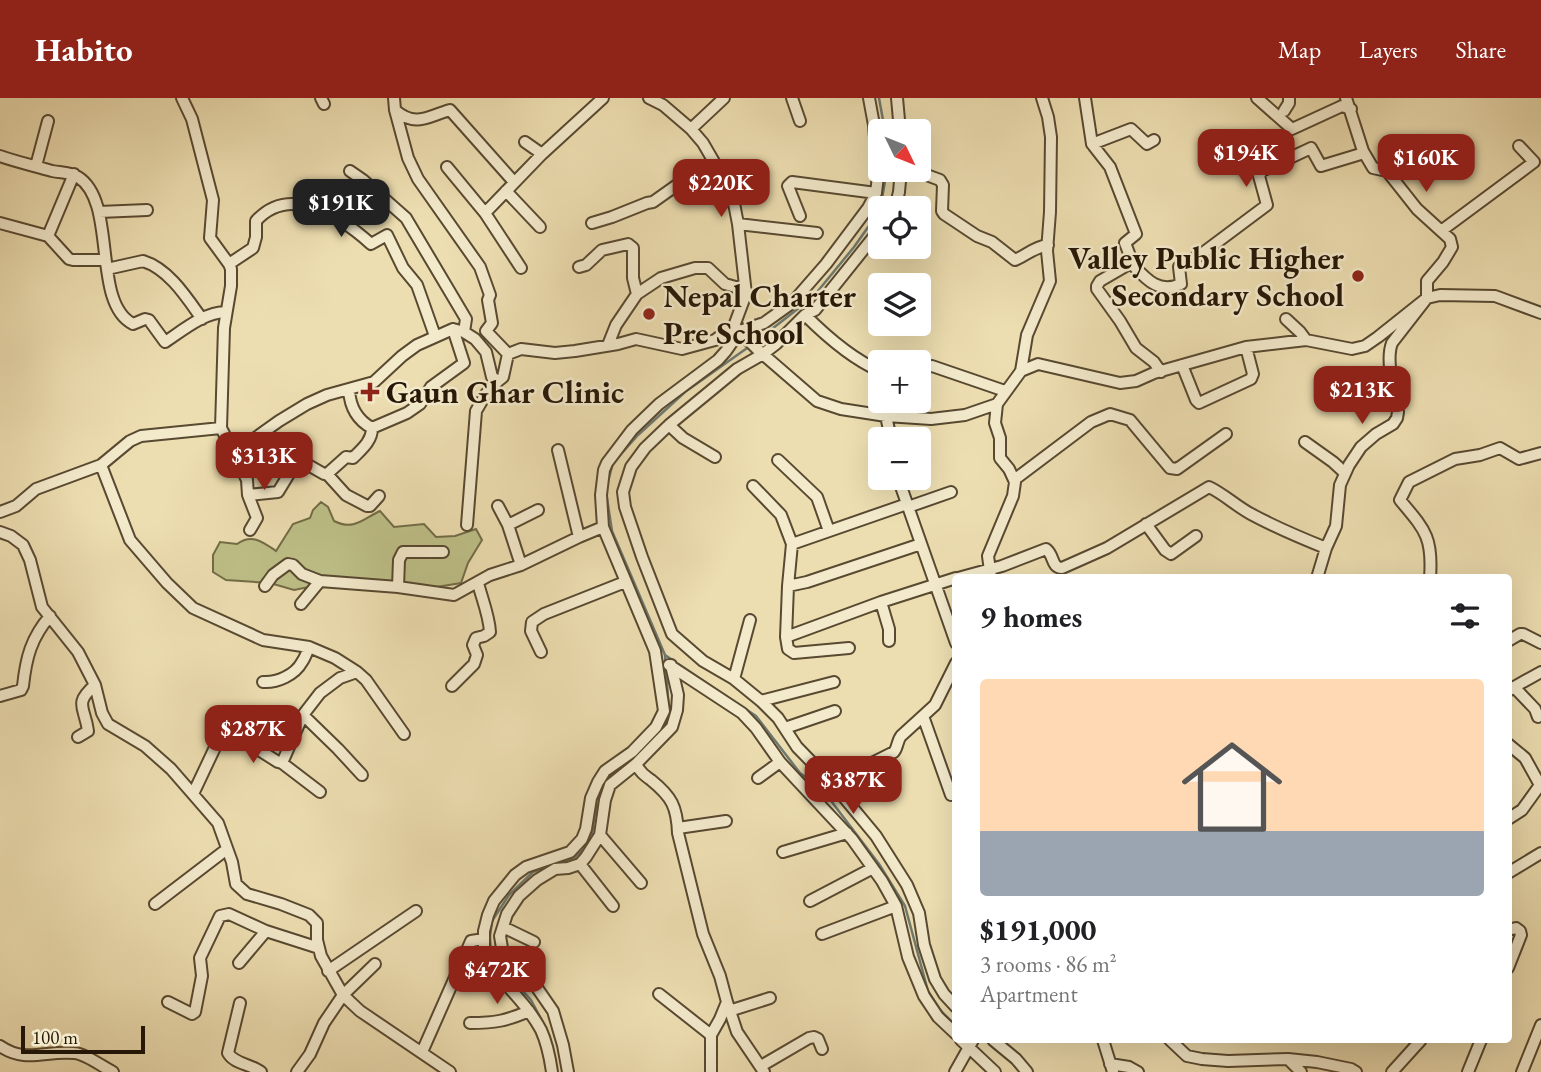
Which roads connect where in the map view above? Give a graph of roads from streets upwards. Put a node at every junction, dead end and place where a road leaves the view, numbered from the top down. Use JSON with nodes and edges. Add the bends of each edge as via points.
{"nodes":[{"id":1,"x":182,"y":98,"type":"edge"},
{"id":2,"x":603,"y":98,"type":"edge"},
{"id":3,"x":649,"y":98,"type":"edge"},
{"id":4,"x":724,"y":98,"type":"edge"},
{"id":5,"x":792,"y":98,"type":"edge"},
{"id":6,"x":869,"y":98,"type":"edge"},
{"id":7,"x":897,"y":98,"type":"edge"},
{"id":8,"x":1042,"y":98,"type":"edge"},
{"id":9,"x":1257,"y":98,"type":"edge"},
{"id":10,"x":1289,"y":98,"type":"edge"},
{"id":11,"x":1346,"y":98,"type":"edge"},
{"id":12,"x":1086,"y":99,"type":"edge"},
{"id":13,"x":394,"y":104,"type":"edge"},
{"id":14,"x":1351,"y":109,"type":"junction"},
{"id":15,"x":1284,"y":111,"type":"dead end"},
{"id":16,"x":899,"y":119,"type":"edge"},
{"id":17,"x":48,"y":121,"type":"dead end"},
{"id":18,"x":800,"y":121,"type":"dead end"},
{"id":19,"x":691,"y":128,"type":"junction"},
{"id":20,"x":1154,"y":140,"type":"dead end"},
{"id":21,"x":525,"y":142,"type":"dead end"},
{"id":22,"x":1092,"y":144,"type":"junction"},
{"id":23,"x":1519,"y":146,"type":"dead end"},
{"id":24,"x":1364,"y":153,"type":"junction"},
{"id":25,"x":542,"y":154,"type":"junction"},
{"id":26,"x":2,"y":157,"type":"edge"},
{"id":27,"x":715,"y":165,"type":"junction"},
{"id":28,"x":36,"y":166,"type":"junction"},
{"id":29,"x":447,"y":167,"type":"dead end"},
{"id":30,"x":0,"y":170,"type":"edge"},
{"id":31,"x":350,"y":171,"type":"dead end"},
{"id":32,"x":74,"y":174,"type":"junction"},
{"id":33,"x":931,"y":177,"type":"edge"},
{"id":34,"x":510,"y":186,"type":"junction"},
{"id":35,"x":876,"y":193,"type":"junction"},
{"id":36,"x":147,"y":210,"type":"dead end"},
{"id":37,"x":99,"y":212,"type":"junction"},
{"id":38,"x":485,"y":213,"type":"junction"},
{"id":39,"x":800,"y":216,"type":"dead end"},
{"id":40,"x":0,"y":223,"type":"edge"},
{"id":41,"x":592,"y":223,"type":"dead end"},
{"id":42,"x":738,"y":224,"type":"junction"},
{"id":43,"x":540,"y":227,"type":"dead end"},
{"id":44,"x":1441,"y":232,"type":"junction"},
{"id":45,"x":817,"y":233,"type":"dead end"},
{"id":46,"x":48,"y":236,"type":"junction"},
{"id":47,"x":868,"y":244,"type":"edge"},
{"id":48,"x":1048,"y":245,"type":"junction"},
{"id":49,"x":1131,"y":263,"type":"junction"},
{"id":50,"x":229,"y":264,"type":"junction"},
{"id":51,"x":106,"y":265,"type":"junction"},
{"id":52,"x":579,"y":267,"type":"dead end"},
{"id":53,"x":521,"y":268,"type":"dead end"},
{"id":54,"x":746,"y":290,"type":"junction"},
{"id":55,"x":637,"y":294,"type":"junction"},
{"id":56,"x":1427,"y":298,"type":"junction"},
{"id":57,"x":226,"y":312,"type":"junction"},
{"id":58,"x":1541,"y":313,"type":"edge"},
{"id":59,"x":805,"y":315,"type":"junction"},
{"id":60,"x":202,"y":319,"type":"junction"},
{"id":61,"x":1286,"y":319,"type":"dead end"},
{"id":62,"x":459,"y":331,"type":"junction"},
{"id":63,"x":739,"y":331,"type":"junction"},
{"id":64,"x":435,"y":336,"type":"junction"},
{"id":65,"x":1306,"y":340,"type":"junction"},
{"id":66,"x":608,"y":345,"type":"junction"},
{"id":67,"x":1246,"y":347,"type":"junction"},
{"id":68,"x":760,"y":352,"type":"junction"},
{"id":69,"x":508,"y":354,"type":"junction"},
{"id":70,"x":868,"y":365,"type":"edge"},
{"id":71,"x":1182,"y":365,"type":"junction"},
{"id":72,"x":931,"y":366,"type":"edge"},
{"id":73,"x":1021,"y":371,"type":"junction"},
{"id":74,"x":1161,"y":372,"type":"junction"},
{"id":75,"x":498,"y":382,"type":"junction"},
{"id":76,"x":349,"y":390,"type":"junction"},
{"id":77,"x":1004,"y":391,"type":"junction"},
{"id":78,"x":997,"y":404,"type":"junction"},
{"id":79,"x":886,"y":416,"type":"junction"},
{"id":80,"x":669,"y":425,"type":"junction"},
{"id":81,"x":888,"y":427,"type":"edge"},
{"id":82,"x":221,"y":428,"type":"junction"},
{"id":83,"x":372,"y":428,"type":"junction"},
{"id":84,"x":1226,"y":434,"type":"dead end"},
{"id":85,"x":1305,"y":442,"type":"dead end"},
{"id":86,"x":558,"y":450,"type":"dead end"},
{"id":87,"x":233,"y":451,"type":"junction"},
{"id":88,"x":1541,"y":453,"type":"edge"},
{"id":89,"x":715,"y":457,"type":"dead end"},
{"id":90,"x":778,"y":460,"type":"dead end"},
{"id":91,"x":101,"y":465,"type":"junction"},
{"id":92,"x":1345,"y":473,"type":"junction"},
{"id":93,"x":327,"y":474,"type":"junction"},
{"id":94,"x":1014,"y":480,"type":"junction"},
{"id":95,"x":753,"y":486,"type":"dead end"},
{"id":96,"x":902,"y":490,"type":"edge"},
{"id":97,"x":951,"y":492,"type":"dead end"},
{"id":98,"x":248,"y":495,"type":"junction"},
{"id":99,"x":379,"y":496,"type":"dead end"},
{"id":100,"x":498,"y":506,"type":"dead end"},
{"id":101,"x":907,"y":506,"type":"junction"},
{"id":102,"x":538,"y":510,"type":"dead end"},
{"id":103,"x":0,"y":512,"type":"edge"},
{"id":104,"x":1146,"y":524,"type":"junction"},
{"id":105,"x":467,"y":525,"type":"dead end"},
{"id":106,"x":508,"y":525,"type":"junction"},
{"id":107,"x":603,"y":527,"type":"junction"},
{"id":108,"x":250,"y":530,"type":"dead end"},
{"id":109,"x":829,"y":531,"type":"junction"},
{"id":110,"x":0,"y":532,"type":"edge"},
{"id":111,"x":1196,"y":536,"type":"dead end"},
{"id":112,"x":579,"y":537,"type":"junction"},
{"id":113,"x":792,"y":544,"type":"junction"},
{"id":114,"x":921,"y":544,"type":"junction"},
{"id":115,"x":1326,"y":548,"type":"junction"},
{"id":116,"x":443,"y":552,"type":"dead end"},
{"id":117,"x":521,"y":565,"type":"junction"},
{"id":118,"x":991,"y":573,"type":"edge"},
{"id":119,"x":1318,"y":574,"type":"edge"},
{"id":120,"x":1430,"y":574,"type":"edge"},
{"id":121,"x":952,"y":579,"type":"edge"},
{"id":122,"x":320,"y":581,"type":"junction"},
{"id":123,"x":625,"y":582,"type":"junction"},
{"id":124,"x":478,"y":583,"type":"junction"},
{"id":125,"x":935,"y":584,"type":"junction"},
{"id":126,"x":265,"y":586,"type":"dead end"},
{"id":127,"x":789,"y":586,"type":"junction"},
{"id":128,"x":398,"y":587,"type":"junction"},
{"id":129,"x":881,"y":601,"type":"junction"},
{"id":130,"x":301,"y":604,"type":"dead end"},
{"id":131,"x":50,"y":616,"type":"junction"},
{"id":132,"x":750,"y":620,"type":"dead end"},
{"id":133,"x":952,"y":632,"type":"edge"},
{"id":134,"x":786,"y":637,"type":"junction"},
{"id":135,"x":1512,"y":639,"type":"edge"},
{"id":136,"x":889,"y":641,"type":"dead end"},
{"id":137,"x":1541,"y":643,"type":"edge"},
{"id":138,"x":309,"y":646,"type":"junction"},
{"id":139,"x":849,"y":648,"type":"dead end"},
{"id":140,"x":541,"y":652,"type":"dead end"},
{"id":141,"x":658,"y":662,"type":"junction"},
{"id":142,"x":671,"y":665,"type":"junction"},
{"id":143,"x":952,"y":671,"type":"edge"},
{"id":144,"x":357,"y":672,"type":"junction"},
{"id":145,"x":1541,"y":672,"type":"edge"},
{"id":146,"x":734,"y":679,"type":"junction"},
{"id":147,"x":263,"y":682,"type":"dead end"},
{"id":148,"x":834,"y":682,"type":"dead end"},
{"id":149,"x":95,"y":685,"type":"junction"},
{"id":150,"x":452,"y":686,"type":"dead end"},
{"id":151,"x":1512,"y":688,"type":"edge"},
{"id":152,"x":1512,"y":690,"type":"edge"},
{"id":153,"x":0,"y":696,"type":"edge"},
{"id":154,"x":761,"y":701,"type":"junction"},
{"id":155,"x":835,"y":711,"type":"dead end"},
{"id":156,"x":303,"y":715,"type":"junction"},
{"id":157,"x":923,"y":716,"type":"junction"},
{"id":158,"x":1538,"y":717,"type":"dead end"},
{"id":159,"x":785,"y":729,"type":"junction"},
{"id":160,"x":404,"y":734,"type":"dead end"},
{"id":161,"x":78,"y":737,"type":"dead end"},
{"id":162,"x":1512,"y":747,"type":"edge"},
{"id":163,"x":282,"y":762,"type":"junction"},
{"id":164,"x":780,"y":762,"type":"junction"},
{"id":165,"x":636,"y":764,"type":"junction"},
{"id":166,"x":952,"y":770,"type":"edge"},
{"id":167,"x":944,"y":773,"type":"junction"},
{"id":168,"x":362,"y":775,"type":"dead end"},
{"id":169,"x":758,"y":778,"type":"dead end"},
{"id":170,"x":832,"y":783,"type":"junction"},
{"id":171,"x":1541,"y":785,"type":"edge"},
{"id":172,"x":320,"y":792,"type":"dead end"},
{"id":173,"x":193,"y":794,"type":"junction"},
{"id":174,"x":951,"y":795,"type":"dead end"},
{"id":175,"x":1512,"y":816,"type":"edge"},
{"id":176,"x":726,"y":821,"type":"dead end"},
{"id":177,"x":678,"y":828,"type":"junction"},
{"id":178,"x":847,"y":833,"type":"junction"},
{"id":179,"x":600,"y":835,"type":"junction"},
{"id":180,"x":227,"y":849,"type":"junction"},
{"id":181,"x":783,"y":852,"type":"dead end"},
{"id":182,"x":1541,"y":853,"type":"edge"},
{"id":183,"x":580,"y":864,"type":"junction"},
{"id":184,"x":873,"y":868,"type":"junction"},
{"id":185,"x":1512,"y":871,"type":"edge"},
{"id":186,"x":640,"y":883,"type":"dead end"},
{"id":187,"x":810,"y":901,"type":"dead end"},
{"id":188,"x":155,"y":904,"type":"dead end"},
{"id":189,"x":614,"y":906,"type":"dead end"},
{"id":190,"x":896,"y":906,"type":"junction"},
{"id":191,"x":416,"y":911,"type":"dead end"},
{"id":192,"x":503,"y":927,"type":"junction"},
{"id":193,"x":1512,"y":929,"type":"edge"},
{"id":194,"x":266,"y":931,"type":"junction"},
{"id":195,"x":822,"y":934,"type":"dead end"},
{"id":196,"x":484,"y":939,"type":"junction"},
{"id":197,"x":534,"y":942,"type":"dead end"},
{"id":198,"x":319,"y":948,"type":"junction"},
{"id":199,"x":1512,"y":958,"type":"edge"},
{"id":200,"x":239,"y":962,"type":"dead end"},
{"id":201,"x":375,"y":964,"type":"dead end"},
{"id":202,"x":328,"y":971,"type":"junction"},
{"id":203,"x":952,"y":993,"type":"edge"},
{"id":204,"x":659,"y":994,"type":"dead end"},
{"id":205,"x":944,"y":994,"type":"junction"},
{"id":206,"x":343,"y":995,"type":"junction"},
{"id":207,"x":770,"y":998,"type":"dead end"},
{"id":208,"x":168,"y":1002,"type":"dead end"},
{"id":209,"x":240,"y":1003,"type":"dead end"},
{"id":210,"x":952,"y":1003,"type":"edge"},
{"id":211,"x":728,"y":1006,"type":"junction"},
{"id":212,"x":529,"y":1011,"type":"junction"},
{"id":213,"x":470,"y":1023,"type":"dead end"},
{"id":214,"x":1541,"y":1025,"type":"edge"},
{"id":215,"x":952,"y":1030,"type":"edge"},
{"id":216,"x":710,"y":1035,"type":"junction"},
{"id":217,"x":968,"y":1043,"type":"edge"},
{"id":218,"x":997,"y":1043,"type":"edge"},
{"id":219,"x":1103,"y":1043,"type":"edge"},
{"id":220,"x":1173,"y":1043,"type":"edge"},
{"id":221,"x":1418,"y":1043,"type":"edge"},
{"id":222,"x":1481,"y":1043,"type":"edge"},
{"id":223,"x":0,"y":1046,"type":"edge"},
{"id":224,"x":822,"y":1049,"type":"dead end"},
{"id":225,"x":422,"y":1052,"type":"junction"},
{"id":226,"x":1288,"y":1059,"type":"junction"},
{"id":227,"x":1111,"y":1068,"type":"edge"},
{"id":228,"x":762,"y":1069,"type":"edge"},
{"id":229,"x":113,"y":1072,"type":"edge"},
{"id":230,"x":261,"y":1072,"type":"edge"},
{"id":231,"x":297,"y":1072,"type":"edge"},
{"id":232,"x":450,"y":1072,"type":"edge"},
{"id":233,"x":552,"y":1072,"type":"edge"},
{"id":234,"x":568,"y":1072,"type":"edge"},
{"id":235,"x":711,"y":1072,"type":"edge"},
{"id":236,"x":954,"y":1072,"type":"edge"},
{"id":237,"x":995,"y":1072,"type":"edge"},
{"id":238,"x":1027,"y":1072,"type":"edge"},
{"id":239,"x":1138,"y":1072,"type":"edge"},
{"id":240,"x":1301,"y":1072,"type":"edge"},
{"id":241,"x":1356,"y":1072,"type":"edge"},
{"id":242,"x":1392,"y":1072,"type":"edge"},
{"id":243,"x":1468,"y":1072,"type":"edge"},
{"id":244,"x":1522,"y":1072,"type":"edge"}],
"edges":[{"from":1,"to":50,"type":"street","via":[[213,200],[210,238]]},
{"from":2,"to":25,"type":"street"},
{"from":3,"to":19,"type":"street"},
{"from":4,"to":19,"type":"street"},
{"from":5,"to":18,"type":"street"},
{"from":6,"to":35,"type":"street"},
{"from":7,"to":16,"type":"street"},
{"from":8,"to":48,"type":"street","via":[[1051,137]]},
{"from":9,"to":14,"type":"street","via":[[1292,129],[1342,106]]},
{"from":10,"to":15,"type":"street"},
{"from":11,"to":14,"type":"street"},
{"from":12,"to":22,"type":"street"},
{"from":13,"to":34,"type":"street","via":[[403,117],[418,120],[450,110]]},
{"from":13,"to":69,"type":"street","via":[[418,179],[480,268],[490,295],[492,323],[486,331]]},
{"from":14,"to":24,"type":"street"},
{"from":17,"to":28,"type":"street"},
{"from":19,"to":27,"type":"street"},
{"from":20,"to":22,"type":"street","via":[[1147,144],[1128,124]]},
{"from":21,"to":25,"type":"street"},
{"from":22,"to":49,"type":"street","via":[[1110,167],[1136,234],[1125,243]]},
{"from":23,"to":44,"type":"street","via":[[1534,162]]},
{"from":24,"to":44,"type":"street","via":[[1373,168],[1387,171]]},
{"from":24,"to":49,"type":"street","via":[[1321,166],[1311,148],[1262,171],[1259,176],[1267,205],[1179,267],[1181,284],[1161,286],[1147,280]]},
{"from":25,"to":34,"type":"street"},
{"from":26,"to":28,"type":"street"},
{"from":26,"to":30,"type":"street"},
{"from":27,"to":41,"type":"street","via":[[653,202]]},
{"from":27,"to":42,"type":"street","via":[[732,193]]},
{"from":28,"to":32,"type":"street"},
{"from":29,"to":38,"type":"street"},
{"from":31,"to":62,"type":"street","via":[[406,218],[466,319]]},
{"from":32,"to":37,"type":"street","via":[[89,188]]},
{"from":32,"to":46,"type":"street"},
{"from":33,"to":48,"type":"street","via":[[943,185],[944,215],[1015,260],[1035,247]]},
{"from":34,"to":38,"type":"street"},
{"from":34,"to":43,"type":"street"},
{"from":35,"to":39,"type":"street","via":[[792,182],[788,186]]},
{"from":35,"to":63,"type":"street","via":[[869,208],[792,303],[764,323]]},
{"from":36,"to":37,"type":"street"},
{"from":37,"to":51,"type":"street"},
{"from":38,"to":53,"type":"street"},
{"from":40,"to":46,"type":"street"},
{"from":42,"to":45,"type":"street"},
{"from":42,"to":54,"type":"street"},
{"from":44,"to":56,"type":"street","via":[[1452,247],[1427,281]]},
{"from":46,"to":51,"type":"street","via":[[69,259]]},
{"from":47,"to":59,"type":"street","via":[[815,310]]},
{"from":48,"to":73,"type":"street","via":[[1050,281],[1027,335]]},
{"from":49,"to":74,"type":"street","via":[[1100,281],[1097,289],[1136,348]]},
{"from":50,"to":57,"type":"street"},
{"from":50,"to":64,"type":"street","via":[[253,248],[256,221],[263,214],[289,204],[325,212],[370,244],[387,235],[417,285]]},
{"from":51,"to":60,"type":"street","via":[[148,262],[167,276]]},
{"from":51,"to":60,"type":"street","via":[[122,315],[133,324],[149,320],[165,342]]},
{"from":52,"to":55,"type":"street","via":[[602,250],[628,244],[633,248]]},
{"from":54,"to":55,"type":"street","via":[[725,284],[708,268],[695,268],[661,278]]},
{"from":54,"to":63,"type":"street"},
{"from":55,"to":66,"type":"street"},
{"from":56,"to":58,"type":"street","via":[[1495,296]]},
{"from":56,"to":65,"type":"street","via":[[1365,346],[1352,349]]},
{"from":56,"to":92,"type":"street","via":[[1390,348],[1397,418],[1361,447]]},
{"from":57,"to":60,"type":"street"},
{"from":57,"to":82,"type":"street"},
{"from":59,"to":68,"type":"street","via":[[776,344]]},
{"from":59,"to":70,"type":"street"},
{"from":61,"to":65,"type":"street"},
{"from":62,"to":64,"type":"street"},
{"from":62,"to":75,"type":"street","via":[[475,339],[486,352],[492,377]]},
{"from":62,"to":83,"type":"street","via":[[464,363],[431,387],[420,404]]},
{"from":63,"to":66,"type":"street","via":[[682,349],[636,339]]},
{"from":63,"to":68,"type":"street"},
{"from":63,"to":107,"type":"street","via":[[718,360],[659,404],[607,463],[601,487]]},
{"from":64,"to":76,"type":"street","via":[[402,356],[374,382]]},
{"from":65,"to":67,"type":"street"},
{"from":66,"to":69,"type":"street","via":[[555,353],[521,349]]},
{"from":67,"to":71,"type":"street"},
{"from":67,"to":71,"type":"street","via":[[1251,379],[1199,403]]},
{"from":68,"to":79,"type":"street","via":[[817,401],[841,410]]},
{"from":68,"to":80,"type":"street"},
{"from":69,"to":75,"type":"street"},
{"from":71,"to":74,"type":"street"},
{"from":72,"to":77,"type":"street"},
{"from":73,"to":74,"type":"street","via":[[1038,364],[1120,383]]},
{"from":73,"to":77,"type":"street"},
{"from":75,"to":105,"type":"street","via":[[476,411]]},
{"from":76,"to":83,"type":"street","via":[[356,415]]},
{"from":76,"to":87,"type":"street","via":[[307,404]]},
{"from":77,"to":78,"type":"street"},
{"from":78,"to":79,"type":"street","via":[[965,415],[931,419]]},
{"from":78,"to":94,"type":"street","via":[[1000,458]]},
{"from":79,"to":81,"type":"street"},
{"from":80,"to":89,"type":"street"},
{"from":80,"to":146,"type":"street","via":[[631,467],[623,492],[625,507],[672,634],[702,661]]},
{"from":82,"to":87,"type":"street"},
{"from":82,"to":91,"type":"street","via":[[141,436]]},
{"from":83,"to":93,"type":"street","via":[[363,449]]},
{"from":84,"to":94,"type":"street","via":[[1177,469],[1170,468],[1130,420],[1110,414],[1091,422]]},
{"from":85,"to":92,"type":"street"},
{"from":86,"to":112,"type":"street"},
{"from":87,"to":98,"type":"street","via":[[247,481]]},
{"from":88,"to":120,"type":"street","via":[[1518,459],[1500,448],[1455,459],[1409,482],[1400,500],[1424,529],[1430,546]]},
{"from":90,"to":109,"type":"street","via":[[817,497]]},
{"from":91,"to":103,"type":"street","via":[[36,489],[16,506]]},
{"from":91,"to":138,"type":"street","via":[[130,540],[193,608],[263,640]]},
{"from":92,"to":115,"type":"street","via":[[1336,526]]},
{"from":93,"to":98,"type":"street","via":[[303,462],[292,469],[278,492]]},
{"from":93,"to":99,"type":"street","via":[[346,495],[367,506]]},
{"from":94,"to":118,"type":"street","via":[[1013,496],[988,556]]},
{"from":95,"to":113,"type":"street","via":[[781,515]]},
{"from":96,"to":101,"type":"street"},
{"from":97,"to":101,"type":"street"},
{"from":98,"to":108,"type":"street","via":[[257,519]]},
{"from":100,"to":106,"type":"street"},
{"from":101,"to":109,"type":"street"},
{"from":101,"to":114,"type":"street"},
{"from":102,"to":106,"type":"street"},
{"from":104,"to":111,"type":"street","via":[[1171,554]]},
{"from":104,"to":115,"type":"street","via":[[1209,488],[1249,513]]},
{"from":104,"to":118,"type":"street","via":[[1062,568],[1046,549]]},
{"from":106,"to":117,"type":"street"},
{"from":107,"to":112,"type":"street"},
{"from":107,"to":123,"type":"street"},
{"from":109,"to":113,"type":"street"},
{"from":110,"to":131,"type":"street","via":[[23,545],[42,607]]},
{"from":112,"to":117,"type":"street"},
{"from":113,"to":127,"type":"street"},
{"from":114,"to":125,"type":"street"},
{"from":114,"to":127,"type":"street"},
{"from":115,"to":119,"type":"street"},
{"from":116,"to":128,"type":"street","via":[[403,552]]},
{"from":117,"to":124,"type":"street"},
{"from":121,"to":125,"type":"street"},
{"from":122,"to":126,"type":"street","via":[[288,564]]},
{"from":122,"to":128,"type":"street"},
{"from":122,"to":130,"type":"street"},
{"from":123,"to":140,"type":"street","via":[[532,622],[531,631]]},
{"from":123,"to":141,"type":"street"},
{"from":124,"to":128,"type":"street","via":[[454,596]]},
{"from":124,"to":150,"type":"street","via":[[490,632],[476,638],[474,664]]},
{"from":125,"to":129,"type":"street"},
{"from":125,"to":133,"type":"street"},
{"from":127,"to":134,"type":"street"},
{"from":129,"to":134,"type":"street"},
{"from":129,"to":136,"type":"street"},
{"from":131,"to":149,"type":"street","via":[[78,652]]},
{"from":131,"to":153,"type":"street","via":[[38,629],[26,659],[21,690]]},
{"from":132,"to":146,"type":"street"},
{"from":134,"to":139,"type":"street","via":[[788,649],[794,653]]},
{"from":135,"to":137,"type":"street","via":[[1523,634]]},
{"from":138,"to":144,"type":"street"},
{"from":138,"to":147,"type":"street","via":[[301,665],[289,675]]},
{"from":141,"to":142,"type":"street"},
{"from":141,"to":196,"type":"street","via":[[661,720],[598,782],[586,829],[570,852],[526,867],[504,887],[488,915]]},
{"from":142,"to":164,"type":"street","via":[[741,713]]},
{"from":142,"to":165,"type":"street","via":[[678,695],[672,727]]},
{"from":143,"to":157,"type":"street","via":[[935,705]]},
{"from":144,"to":156,"type":"street","via":[[320,693]]},
{"from":144,"to":160,"type":"street"},
{"from":145,"to":151,"type":"street"},
{"from":146,"to":154,"type":"street"},
{"from":148,"to":154,"type":"street"},
{"from":149,"to":161,"type":"street","via":[[84,695],[82,705],[88,731]]},
{"from":149,"to":173,"type":"street","via":[[108,724],[145,746]]},
{"from":152,"to":158,"type":"street"},
{"from":154,"to":159,"type":"street"},
{"from":155,"to":159,"type":"street"},
{"from":156,"to":163,"type":"street"},
{"from":156,"to":168,"type":"street"},
{"from":157,"to":167,"type":"street"},
{"from":157,"to":170,"type":"street","via":[[901,736],[894,752]]},
{"from":159,"to":170,"type":"street"},
{"from":162,"to":171,"type":"street","via":[[1525,758]]},
{"from":163,"to":172,"type":"street"},
{"from":163,"to":173,"type":"street","via":[[226,733]]},
{"from":164,"to":169,"type":"street"},
{"from":164,"to":178,"type":"street"},
{"from":165,"to":177,"type":"street","via":[[639,772],[671,799]]},
{"from":165,"to":179,"type":"street","via":[[610,786]]},
{"from":166,"to":167,"type":"street"},
{"from":167,"to":174,"type":"street"},
{"from":170,"to":205,"type":"street","via":[[876,836],[907,885],[919,913],[935,979]]},
{"from":171,"to":175,"type":"street"},
{"from":173,"to":180,"type":"street","via":[[218,823]]},
{"from":176,"to":177,"type":"street"},
{"from":177,"to":211,"type":"street","via":[[704,934]]},
{"from":178,"to":181,"type":"street"},
{"from":178,"to":184,"type":"street"},
{"from":179,"to":183,"type":"street"},
{"from":179,"to":186,"type":"street"},
{"from":180,"to":188,"type":"street"},
{"from":180,"to":198,"type":"street","via":[[236,884],[247,894],[309,915],[317,923]]},
{"from":182,"to":185,"type":"street"},
{"from":183,"to":189,"type":"street"},
{"from":183,"to":192,"type":"street","via":[[555,869],[537,880],[519,896]]},
{"from":184,"to":187,"type":"street"},
{"from":184,"to":190,"type":"street"},
{"from":190,"to":195,"type":"street"},
{"from":190,"to":215,"type":"street","via":[[908,957],[924,996]]},
{"from":191,"to":202,"type":"street"},
{"from":192,"to":197,"type":"street"},
{"from":192,"to":234,"type":"street","via":[[502,948],[553,1011]]},
{"from":193,"to":199,"type":"street","via":[[1521,934]]},
{"from":194,"to":198,"type":"street"},
{"from":194,"to":200,"type":"street"},
{"from":194,"to":208,"type":"street","via":[[229,914],[220,916],[200,958],[202,976],[195,1012]]},
{"from":196,"to":212,"type":"street","via":[[486,961]]},
{"from":196,"to":225,"type":"street","via":[[471,941]]},
{"from":198,"to":202,"type":"street"},
{"from":201,"to":206,"type":"street"},
{"from":202,"to":206,"type":"street"},
{"from":203,"to":205,"type":"street"},
{"from":204,"to":216,"type":"street"},
{"from":205,"to":210,"type":"street"},
{"from":206,"to":225,"type":"street"},
{"from":206,"to":231,"type":"street"},
{"from":207,"to":211,"type":"street"},
{"from":209,"to":230,"type":"street","via":[[228,1053]]},
{"from":211,"to":216,"type":"street"},
{"from":211,"to":228,"type":"street","via":[[737,1032]]},
{"from":212,"to":213,"type":"street","via":[[495,1023]]},
{"from":212,"to":233,"type":"street","via":[[549,1052]]},
{"from":214,"to":244,"type":"street"},
{"from":216,"to":235,"type":"street"},
{"from":217,"to":236,"type":"street"},
{"from":217,"to":237,"type":"street"},
{"from":218,"to":238,"type":"street"},
{"from":219,"to":227,"type":"street"},
{"from":220,"to":226,"type":"street","via":[[1187,1056],[1202,1059]]},
{"from":221,"to":242,"type":"street"},
{"from":222,"to":243,"type":"street"},
{"from":223,"to":229,"type":"street","via":[[23,1057],[78,1052]]},
{"from":224,"to":228,"type":"street","via":[[818,1039],[809,1038]]},
{"from":225,"to":232,"type":"street"},
{"from":226,"to":240,"type":"street"},
{"from":226,"to":241,"type":"street"},
{"from":227,"to":239,"type":"street","via":[[1129,1067]]}]}
